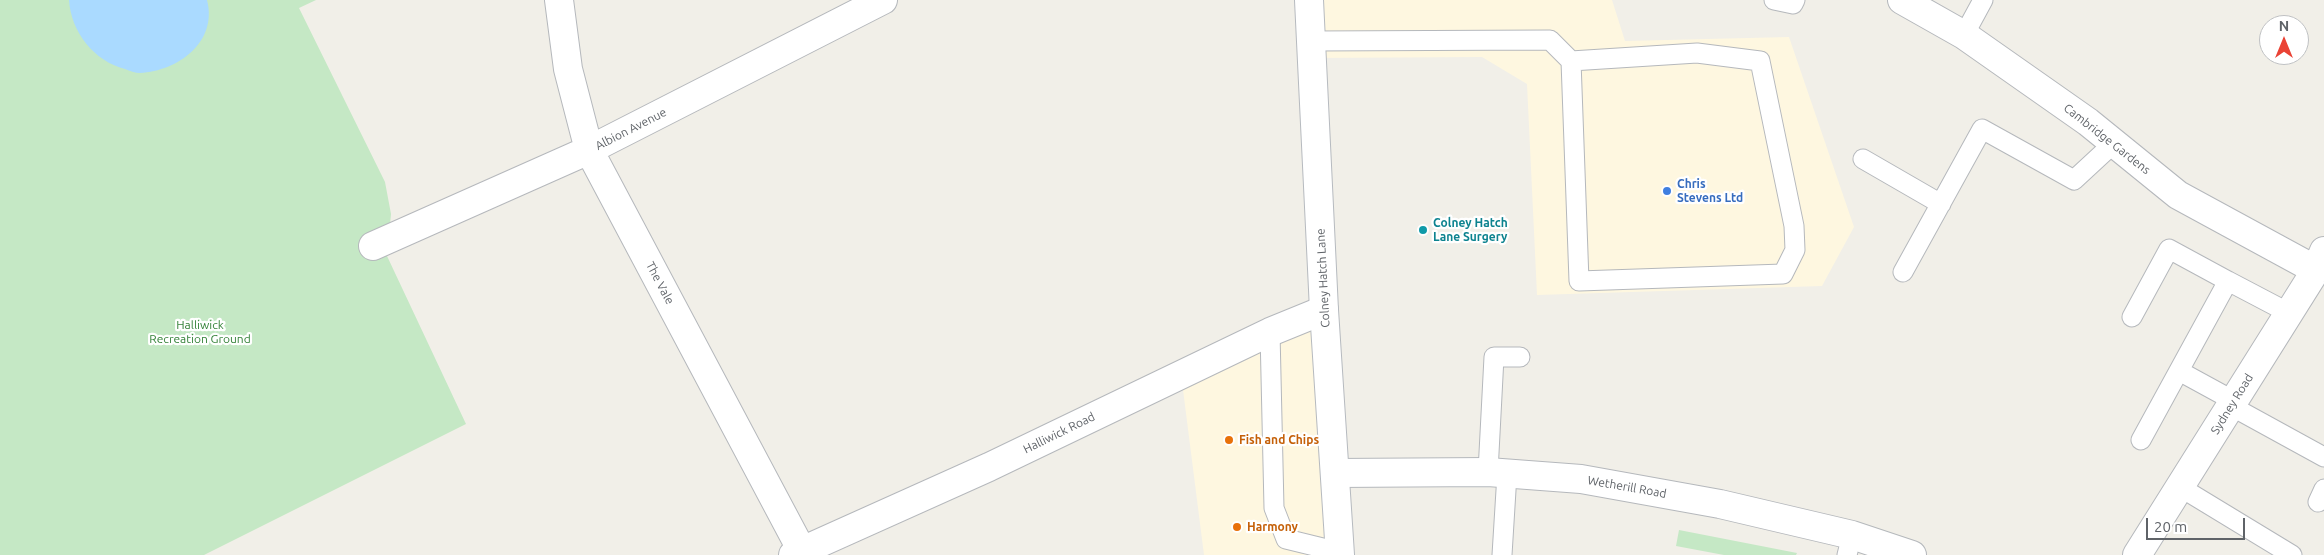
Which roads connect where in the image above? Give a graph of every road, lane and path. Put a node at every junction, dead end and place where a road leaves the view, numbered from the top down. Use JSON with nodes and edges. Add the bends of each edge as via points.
{"nodes":[{"id":1,"x":558,"y":0,"type":"edge"},
{"id":2,"x":883,"y":0,"type":"edge"},
{"id":3,"x":1309,"y":0,"type":"edge"},
{"id":4,"x":1774,"y":0,"type":"edge"},
{"id":5,"x":1795,"y":0,"type":"edge"},
{"id":6,"x":1902,"y":0,"type":"edge"},
{"id":7,"x":1984,"y":0,"type":"edge"},
{"id":8,"x":1964,"y":36,"type":"junction"},
{"id":9,"x":1311,"y":41,"type":"junction"},
{"id":10,"x":1571,"y":61,"type":"junction"},
{"id":11,"x":2114,"y":143,"type":"junction"},
{"id":12,"x":589,"y":150,"type":"junction"},
{"id":13,"x":1863,"y":160,"type":"dead end"},
{"id":14,"x":1941,"y":204,"type":"junction"},
{"id":15,"x":374,"y":246,"type":"dead end"},
{"id":16,"x":2320,"y":260,"type":"edge"},
{"id":17,"x":1903,"y":272,"type":"dead end"},
{"id":18,"x":2228,"y":281,"type":"junction"},
{"id":19,"x":1324,"y":310,"type":"junction"},
{"id":20,"x":2289,"y":314,"type":"junction"},
{"id":21,"x":2132,"y":317,"type":"dead end"},
{"id":22,"x":1270,"y":332,"type":"junction"},
{"id":23,"x":1520,"y":357,"type":"dead end"},
{"id":24,"x":2179,"y":371,"type":"junction"},
{"id":25,"x":2233,"y":403,"type":"junction"},
{"id":26,"x":2141,"y":440,"type":"dead end"},
{"id":27,"x":2324,"y":457,"type":"edge"},
{"id":28,"x":1335,"y":473,"type":"junction"},
{"id":29,"x":1498,"y":473,"type":"junction"},
{"id":30,"x":2180,"y":487,"type":"junction"},
{"id":31,"x":1850,"y":545,"type":"edge"},
{"id":32,"x":798,"y":553,"type":"edge"},
{"id":33,"x":1340,"y":553,"type":"edge"},
{"id":34,"x":1502,"y":555,"type":"edge"},
{"id":35,"x":1912,"y":555,"type":"edge"},
{"id":36,"x":2137,"y":555,"type":"edge"},
{"id":37,"x":2292,"y":555,"type":"edge"}],
"edges":[{"from":1,"to":12,"type":"street","name":"The Vale","via":[[568,69]]},
{"from":2,"to":12,"type":"street","name":"Albion Avenue"},
{"from":3,"to":9,"type":"street","name":"Colney Hatch Lane"},
{"from":4,"to":5,"type":"lane","via":[[1793,4]]},
{"from":6,"to":8,"type":"street","name":"Cambridge Gardens"},
{"from":7,"to":8,"type":"lane"},
{"from":8,"to":11,"type":"street","name":"Cambridge Gardens"},
{"from":9,"to":10,"type":"lane","via":[[1550,40]]},
{"from":9,"to":19,"type":"street","name":"Colney Hatch Lane"},
{"from":10,"to":10,"type":"lane","via":[[1697,54],[1760,61],[1794,226],[1795,250],[1783,274],[1579,281]]},
{"from":11,"to":14,"type":"lane","via":[[2074,180],[1982,129]]},
{"from":11,"to":16,"type":"street","name":"Cambridge Gardens","via":[[2178,196]]},
{"from":12,"to":15,"type":"street","name":"Albion Avenue"},
{"from":12,"to":32,"type":"street","name":"The Vale"},
{"from":13,"to":14,"type":"lane"},
{"from":14,"to":17,"type":"lane"},
{"from":16,"to":20,"type":"street","name":"Sydney Road"},
{"from":18,"to":20,"type":"lane"},
{"from":18,"to":21,"type":"lane","via":[[2169,249]]},
{"from":18,"to":24,"type":"lane"},
{"from":19,"to":22,"type":"street","name":"Halliwick Road"},
{"from":19,"to":28,"type":"street","name":"Colney Hatch Lane"},
{"from":20,"to":25,"type":"street","name":"Sydney Road"},
{"from":22,"to":32,"type":"street","name":"Halliwick Road","via":[[990,467]]},
{"from":22,"to":33,"type":"lane","via":[[1274,508],[1286,538]]},
{"from":23,"to":29,"type":"lane","via":[[1494,357]]},
{"from":24,"to":25,"type":"lane"},
{"from":24,"to":26,"type":"lane"},
{"from":25,"to":27,"type":"lane"},
{"from":25,"to":30,"type":"street","name":"Sydney Road"},
{"from":28,"to":29,"type":"street","name":"Wetherill Road"},
{"from":28,"to":33,"type":"street","name":"Colney Hatch Lane"},
{"from":29,"to":31,"type":"street","name":"Wetherill Road","via":[[1581,479],[1720,504]]},
{"from":29,"to":34,"type":"lane"},
{"from":30,"to":36,"type":"street","name":"Sydney Road"},
{"from":30,"to":37,"type":"lane"},
{"from":31,"to":35,"type":"street","name":"Wetherill Road"}]}
